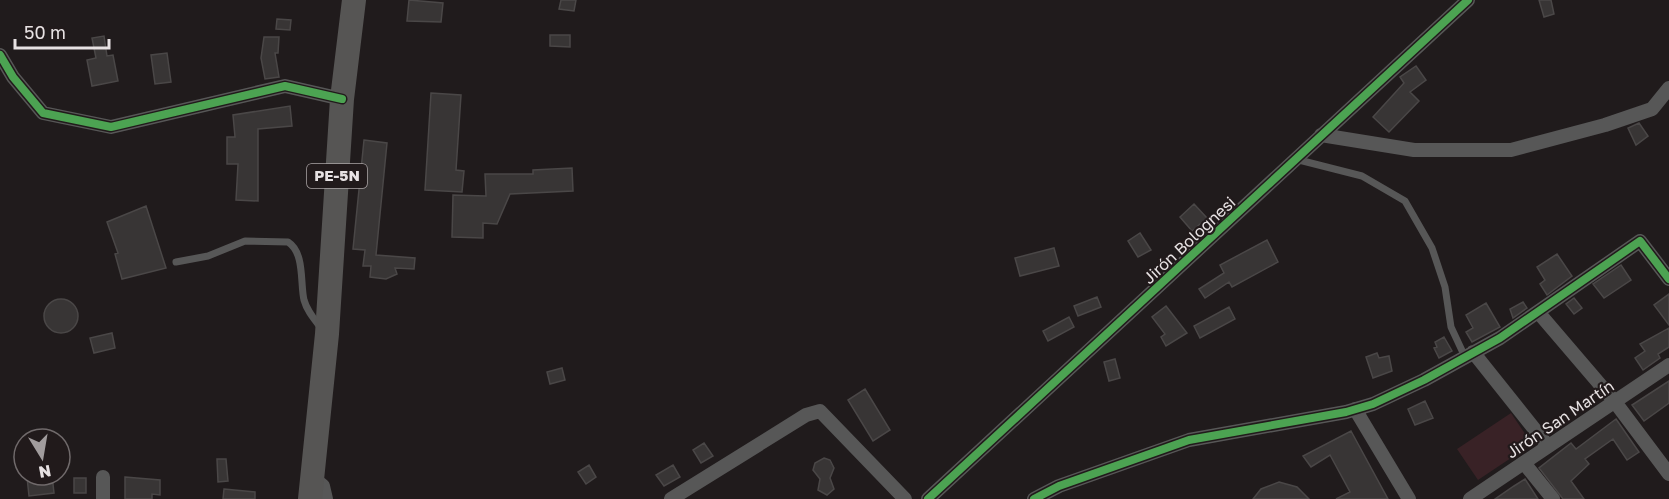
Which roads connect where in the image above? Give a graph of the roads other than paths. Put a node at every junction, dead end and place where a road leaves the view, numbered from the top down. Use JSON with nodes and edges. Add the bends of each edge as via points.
{"nodes":[{"id":1,"x":354,"y":0,"type":"edge"},
{"id":2,"x":1468,"y":0,"type":"edge"},
{"id":3,"x":0,"y":56,"type":"edge"},
{"id":4,"x":1669,"y":88,"type":"edge"},
{"id":5,"x":342,"y":99,"type":"junction"},
{"id":6,"x":1321,"y":135,"type":"junction"},
{"id":7,"x":1295,"y":159,"type":"junction"},
{"id":8,"x":176,"y":262,"type":"dead end"},
{"id":9,"x":1669,"y":279,"type":"edge"},
{"id":10,"x":1538,"y":312,"type":"junction"},
{"id":11,"x":327,"y":334,"type":"junction"},
{"id":12,"x":1469,"y":355,"type":"junction"},
{"id":13,"x":1669,"y":365,"type":"edge"},
{"id":14,"x":1615,"y":402,"type":"junction"},
{"id":15,"x":1355,"y":409,"type":"junction"},
{"id":16,"x":1548,"y":446,"type":"junction"},
{"id":17,"x":1524,"y":463,"type":"junction"},
{"id":18,"x":1669,"y":474,"type":"edge"},
{"id":19,"x":103,"y":477,"type":"dead end"},
{"id":20,"x":311,"y":488,"type":"edge"},
{"id":21,"x":103,"y":499,"type":"edge"},
{"id":22,"x":326,"y":499,"type":"edge"},
{"id":23,"x":671,"y":499,"type":"edge"},
{"id":24,"x":904,"y":499,"type":"edge"},
{"id":25,"x":928,"y":499,"type":"edge"},
{"id":26,"x":1034,"y":499,"type":"edge"},
{"id":27,"x":1409,"y":499,"type":"edge"},
{"id":28,"x":1470,"y":499,"type":"edge"},
{"id":29,"x":1553,"y":499,"type":"edge"}],
"edges":[{"from":1,"to":5,"type":"highway","number":"PE-5N"},
{"from":2,"to":6,"type":"street","name":"Jirón Bolognesi"},
{"from":3,"to":5,"type":"street","via":[[43,113],[111,127],[285,86]]},
{"from":4,"to":6,"type":"street","via":[[1652,109],[1511,150],[1414,150]]},
{"from":5,"to":11,"type":"highway","number":"PE-5N"},
{"from":6,"to":7,"type":"street","name":"Jirón Bolognesi"},
{"from":7,"to":12,"type":"lane","via":[[1347,170],[1405,201],[1436,258],[1451,327]]},
{"from":7,"to":25,"type":"street","name":"Jirón Bolognesi"},
{"from":8,"to":11,"type":"lane","via":[[208,256],[245,242],[288,242],[297,255],[308,310]]},
{"from":9,"to":10,"type":"street","via":[[1640,241]]},
{"from":10,"to":12,"type":"street"},
{"from":10,"to":14,"type":"street"},
{"from":11,"to":20,"type":"highway","number":"PE-5N"},
{"from":12,"to":15,"type":"street","via":[[1424,380]]},
{"from":12,"to":16,"type":"street"},
{"from":13,"to":14,"type":"street","name":"Jirón San Martín"},
{"from":14,"to":16,"type":"street","name":"Jirón San Martín"},
{"from":14,"to":18,"type":"street"},
{"from":15,"to":26,"type":"street","via":[[1189,440],[1059,486]]},
{"from":15,"to":27,"type":"street"},
{"from":16,"to":17,"type":"street","name":"Jirón San Martín"},
{"from":17,"to":28,"type":"street","name":"Jirón San Martín"},
{"from":17,"to":29,"type":"street"},
{"from":19,"to":21,"type":"street"},
{"from":20,"to":22,"type":"street","via":[[323,486]]},
{"from":23,"to":24,"type":"street","via":[[806,415],[820,411]]}]}
